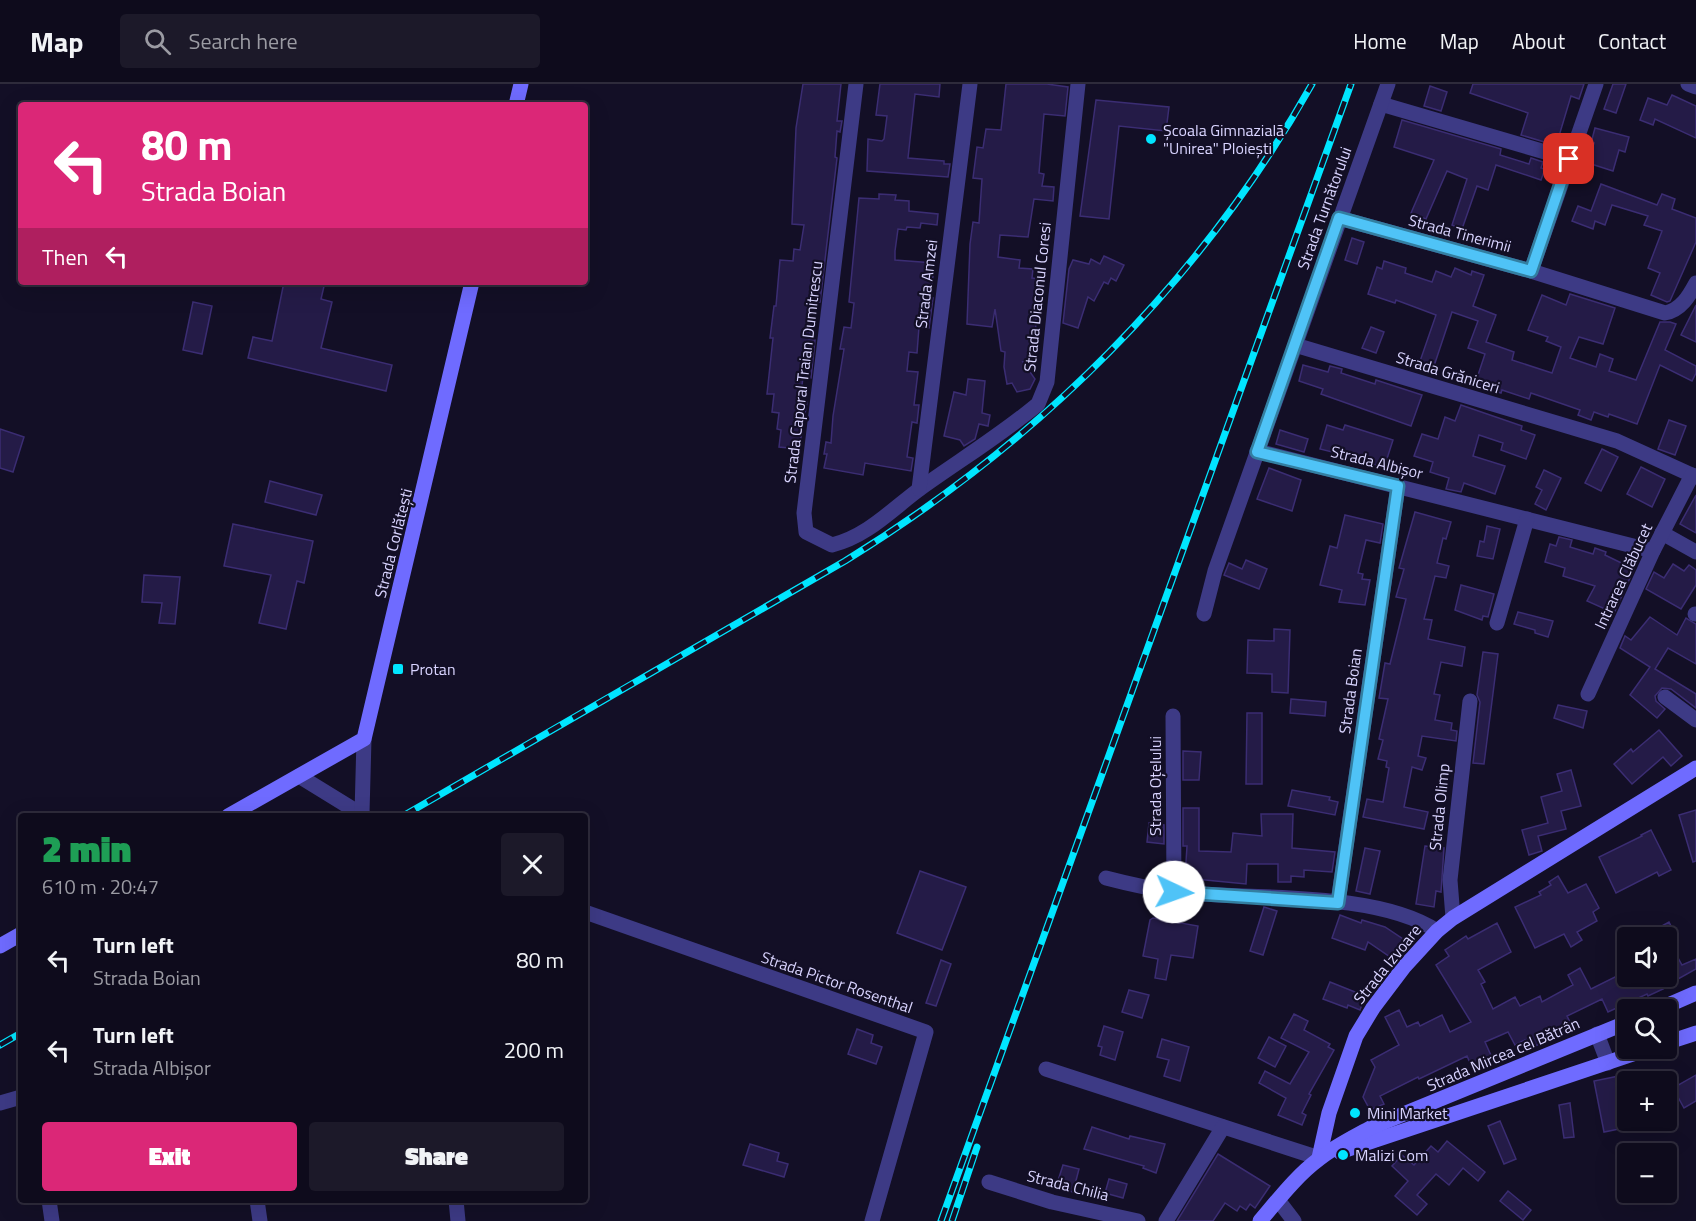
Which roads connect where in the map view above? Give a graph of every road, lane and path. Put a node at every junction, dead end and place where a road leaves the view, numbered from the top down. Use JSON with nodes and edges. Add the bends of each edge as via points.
{"nodes":[{"id":1,"x":521,"y":84,"type":"edge"},
{"id":2,"x":856,"y":84,"type":"edge"},
{"id":3,"x":970,"y":84,"type":"edge"},
{"id":4,"x":1078,"y":84,"type":"edge"},
{"id":5,"x":1388,"y":84,"type":"edge"},
{"id":6,"x":1596,"y":84,"type":"edge"},
{"id":7,"x":1688,"y":84,"type":"edge"},
{"id":8,"x":1696,"y":87,"type":"edge"},
{"id":9,"x":517,"y":102,"type":"edge"},
{"id":10,"x":1381,"y":104,"type":"junction"},
{"id":11,"x":1569,"y":159,"type":"junction"},
{"id":12,"x":1339,"y":218,"type":"junction"},
{"id":13,"x":1531,"y":271,"type":"junction"},
{"id":14,"x":471,"y":285,"type":"edge"},
{"id":15,"x":1695,"y":286,"type":"edge"},
{"id":16,"x":1295,"y":345,"type":"junction"},
{"id":17,"x":1257,"y":452,"type":"junction"},
{"id":18,"x":1694,"y":476,"type":"edge"},
{"id":19,"x":1398,"y":486,"type":"junction"},
{"id":20,"x":920,"y":489,"type":"junction"},
{"id":21,"x":1527,"y":519,"type":"junction"},
{"id":22,"x":1662,"y":533,"type":"junction"},
{"id":23,"x":1653,"y":551,"type":"junction"},
{"id":24,"x":1696,"y":552,"type":"edge"},
{"id":25,"x":1204,"y":614,"type":"dead end"},
{"id":26,"x":1497,"y":623,"type":"dead end"},
{"id":27,"x":1588,"y":694,"type":"dead end"},
{"id":28,"x":1665,"y":697,"type":"dead end"},
{"id":29,"x":1470,"y":701,"type":"dead end"},
{"id":30,"x":1173,"y":716,"type":"dead end"},
{"id":31,"x":1696,"y":720,"type":"edge"},
{"id":32,"x":364,"y":739,"type":"junction"},
{"id":33,"x":1696,"y":768,"type":"edge"},
{"id":34,"x":300,"y":776,"type":"junction"},
{"id":35,"x":233,"y":813,"type":"edge"},
{"id":36,"x":360,"y":813,"type":"edge"},
{"id":37,"x":363,"y":813,"type":"edge"},
{"id":38,"x":1106,"y":878,"type":"dead end"},
{"id":39,"x":1174,"y":892,"type":"junction"},
{"id":40,"x":1338,"y":903,"type":"junction"},
{"id":41,"x":588,"y":913,"type":"edge"},
{"id":42,"x":1453,"y":918,"type":"junction"},
{"id":43,"x":1437,"y":931,"type":"junction"},
{"id":44,"x":18,"y":936,"type":"edge"},
{"id":45,"x":0,"y":946,"type":"edge"},
{"id":46,"x":1696,"y":993,"type":"edge"},
{"id":47,"x":1677,"y":1001,"type":"edge"},
{"id":48,"x":1617,"y":1026,"type":"edge"},
{"id":49,"x":1696,"y":1033,"type":"edge"},
{"id":50,"x":1597,"y":1034,"type":"junction"},
{"id":51,"x":1677,"y":1039,"type":"edge"},
{"id":52,"x":1619,"y":1059,"type":"edge"},
{"id":53,"x":1608,"y":1063,"type":"junction"},
{"id":54,"x":1046,"y":1069,"type":"dead end"},
{"id":55,"x":18,"y":1098,"type":"edge"},
{"id":56,"x":0,"y":1103,"type":"edge"},
{"id":57,"x":1223,"y":1127,"type":"junction"},
{"id":58,"x":1320,"y":1158,"type":"junction"},
{"id":59,"x":989,"y":1182,"type":"dead end"},
{"id":60,"x":1278,"y":1200,"type":"junction"},
{"id":61,"x":49,"y":1203,"type":"edge"},
{"id":62,"x":257,"y":1203,"type":"edge"},
{"id":63,"x":456,"y":1203,"type":"edge"},
{"id":64,"x":52,"y":1221,"type":"edge"},
{"id":65,"x":260,"y":1221,"type":"edge"},
{"id":66,"x":458,"y":1221,"type":"edge"},
{"id":67,"x":872,"y":1221,"type":"edge"},
{"id":68,"x":1138,"y":1221,"type":"edge"},
{"id":69,"x":1166,"y":1221,"type":"edge"},
{"id":70,"x":1260,"y":1221,"type":"edge"},
{"id":71,"x":1294,"y":1221,"type":"edge"}],
"edges":[{"from":1,"to":9,"type":"street"},
{"from":2,"to":20,"type":"street","name":"Strada Caporal Traian Dumitrescu","via":[[804,513],[806,532],[832,545],[851,540]]},
{"from":3,"to":20,"type":"street","name":"Strada Amzei"},
{"from":4,"to":20,"type":"street","name":"Strada Diaconul Coresi","via":[[1043,393],[1038,404]]},
{"from":5,"to":10,"type":"street","name":"Strada Turnătorului"},
{"from":6,"to":11,"type":"street"},
{"from":7,"to":8,"type":"street"},
{"from":10,"to":11,"type":"street"},
{"from":10,"to":12,"type":"street","name":"Strada Turnătorului"},
{"from":11,"to":13,"type":"street"},
{"from":12,"to":13,"type":"street","name":"Strada Tinerimii"},
{"from":12,"to":16,"type":"street","name":"Strada Turnătorului"},
{"from":13,"to":15,"type":"street","name":"Strada Tinerimii","via":[[1665,313],[1674,312]]},
{"from":14,"to":32,"type":"street","name":"Strada Corlătești"},
{"from":16,"to":17,"type":"street"},
{"from":16,"to":18,"type":"street","name":"Strada Grăniceri","via":[[1617,441]]},
{"from":17,"to":19,"type":"street","name":"Strada Albișor"},
{"from":17,"to":25,"type":"street"},
{"from":18,"to":22,"type":"street","name":"Intrarea Clăbucet"},
{"from":19,"to":21,"type":"street","name":"Strada Albișor"},
{"from":19,"to":40,"type":"street","name":"Strada Boian"},
{"from":21,"to":23,"type":"street","name":"Strada Albișor"},
{"from":21,"to":26,"type":"street"},
{"from":22,"to":23,"type":"street","name":"Intrarea Clăbucet"},
{"from":22,"to":24,"type":"street"},
{"from":23,"to":27,"type":"street","name":"Intrarea Clăbucet"},
{"from":28,"to":31,"type":"street"},
{"from":29,"to":42,"type":"street","name":"Strada Olimp","via":[[1451,870]]},
{"from":30,"to":39,"type":"street","name":"Strada Oțelului"},
{"from":32,"to":34,"type":"street"},
{"from":32,"to":37,"type":"street","name":"Strada Corlătești"},
{"from":33,"to":42,"type":"street","name":"Strada Izvoare"},
{"from":34,"to":35,"type":"street"},
{"from":34,"to":36,"type":"street"},
{"from":38,"to":39,"type":"street"},
{"from":39,"to":40,"type":"street"},
{"from":40,"to":43,"type":"street","via":[[1402,915]]},
{"from":41,"to":67,"type":"street","name":"Strada Pictor Rosenthal","via":[[926,1032]]},
{"from":42,"to":43,"type":"street","name":"Strada Izvoare"},
{"from":43,"to":58,"type":"street","name":"Strada Izvoare","via":[[1404,967],[1356,1036],[1329,1113]]},
{"from":44,"to":45,"type":"street"},
{"from":46,"to":47,"type":"street"},
{"from":48,"to":50,"type":"street","name":"Strada Mircea cel Bătrân"},
{"from":49,"to":51,"type":"street"},
{"from":50,"to":53,"type":"street"},
{"from":50,"to":58,"type":"street","name":"Strada Mircea cel Bătrân","via":[[1372,1127]]},
{"from":52,"to":53,"type":"street"},
{"from":53,"to":58,"type":"street"},
{"from":54,"to":57,"type":"street"},
{"from":55,"to":56,"type":"street"},
{"from":57,"to":58,"type":"street"},
{"from":57,"to":69,"type":"street"},
{"from":58,"to":60,"type":"street"},
{"from":59,"to":68,"type":"street","name":"Strada Chilia","via":[[1052,1202]]},
{"from":60,"to":70,"type":"street"},
{"from":60,"to":71,"type":"street"},
{"from":61,"to":64,"type":"street"},
{"from":62,"to":65,"type":"street"},
{"from":63,"to":66,"type":"street"}]}
